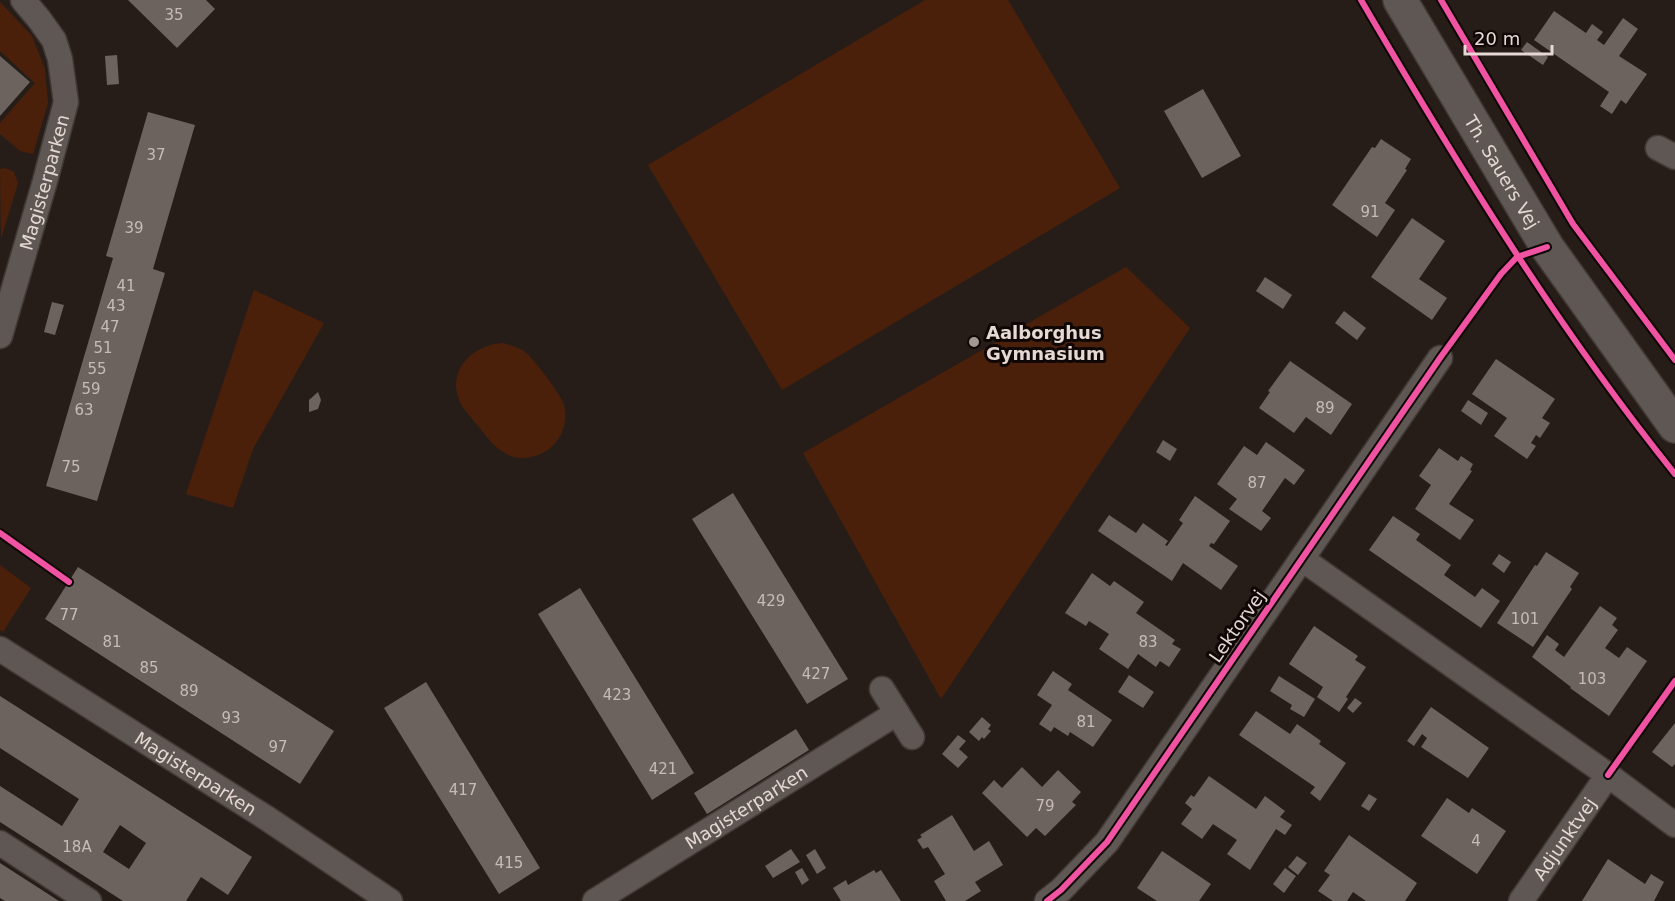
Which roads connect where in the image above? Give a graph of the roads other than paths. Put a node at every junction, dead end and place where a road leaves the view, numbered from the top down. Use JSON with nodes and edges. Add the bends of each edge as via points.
{"nodes":[{"id":1,"x":23,"y":0,"type":"edge"},
{"id":2,"x":1400,"y":0,"type":"edge"},
{"id":3,"x":0,"y":336,"type":"edge"},
{"id":4,"x":1440,"y":358,"type":"dead end"},
{"id":5,"x":1675,"y":426,"type":"edge"},
{"id":6,"x":1302,"y":559,"type":"junction"},
{"id":7,"x":0,"y":649,"type":"edge"},
{"id":8,"x":882,"y":689,"type":"dead end"},
{"id":9,"x":897,"y":713,"type":"junction"},
{"id":10,"x":912,"y":737,"type":"dead end"},
{"id":11,"x":1608,"y":774,"type":"junction"},
{"id":12,"x":1675,"y":825,"type":"edge"},
{"id":13,"x":0,"y":843,"type":"edge"},
{"id":14,"x":89,"y":901,"type":"edge"},
{"id":15,"x":390,"y":901,"type":"edge"},
{"id":16,"x":596,"y":901,"type":"edge"},
{"id":17,"x":1047,"y":901,"type":"edge"},
{"id":18,"x":1521,"y":901,"type":"edge"}],
"edges":[{"from":1,"to":3,"type":"street","name":"Magisterparken","via":[[54,40],[66,102]]},
{"from":2,"to":5,"type":"main road","name":"Th. Sauers Vej","via":[[1547,247]]},
{"from":4,"to":6,"type":"street","name":"Lektorvej"},
{"from":6,"to":11,"type":"street"},
{"from":6,"to":17,"type":"street","name":"Lektorvej","via":[[1107,842]]},
{"from":7,"to":15,"type":"street","name":"Magisterparken"},
{"from":8,"to":9,"type":"street"},
{"from":9,"to":10,"type":"street"},
{"from":9,"to":16,"type":"street","name":"Magisterparken"},
{"from":11,"to":12,"type":"street"},
{"from":11,"to":18,"type":"street","name":"Adjunktvej"},
{"from":13,"to":14,"type":"street"}]}
